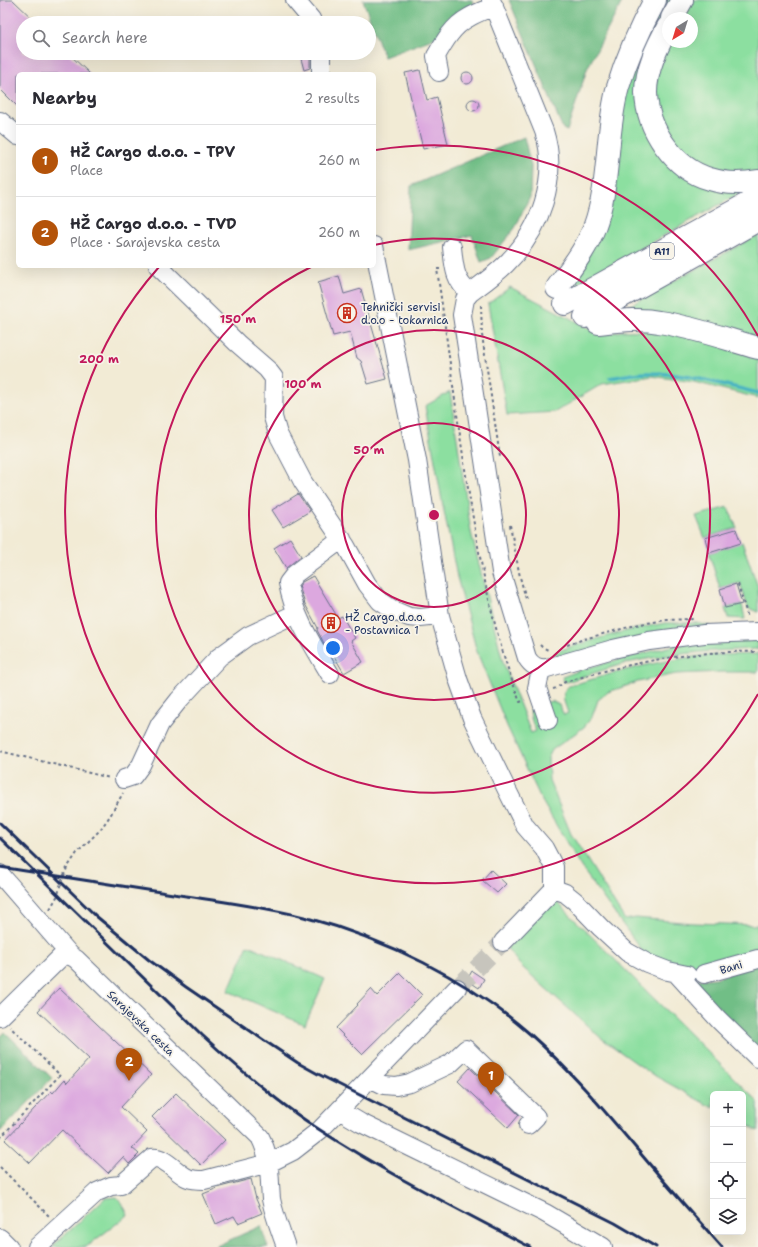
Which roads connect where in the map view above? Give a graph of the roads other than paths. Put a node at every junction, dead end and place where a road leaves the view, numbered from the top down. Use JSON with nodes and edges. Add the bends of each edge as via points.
{"nodes":[{"id":1,"x":295,"y":0,"type":"edge"},
{"id":2,"x":655,"y":0,"type":"edge"},
{"id":3,"x":682,"y":0,"type":"edge"},
{"id":4,"x":493,"y":3,"type":"edge"},
{"id":5,"x":675,"y":12,"type":"edge"},
{"id":6,"x":308,"y":16,"type":"edge"},
{"id":7,"x":662,"y":40,"type":"edge"},
{"id":8,"x":321,"y":60,"type":"edge"},
{"id":9,"x":321,"y":72,"type":"edge"},
{"id":10,"x":439,"y":72,"type":"dead end"},
{"id":11,"x":0,"y":121,"type":"edge"},
{"id":12,"x":16,"y":134,"type":"edge"},
{"id":13,"x":758,"y":181,"type":"edge"},
{"id":14,"x":758,"y":198,"type":"edge"},
{"id":15,"x":758,"y":220,"type":"edge"},
{"id":16,"x":452,"y":247,"type":"dead end"},
{"id":17,"x":376,"y":255,"type":"edge"},
{"id":18,"x":160,"y":268,"type":"edge"},
{"id":19,"x":475,"y":297,"type":"junction"},
{"id":20,"x":758,"y":348,"type":"edge"},
{"id":21,"x":342,"y":539,"type":"junction"},
{"id":22,"x":297,"y":613,"type":"junction"},
{"id":23,"x":440,"y":616,"type":"junction"},
{"id":24,"x":754,"y":628,"type":"edge"},
{"id":25,"x":541,"y":669,"type":"junction"},
{"id":26,"x":330,"y":674,"type":"dead end"},
{"id":27,"x":548,"y":720,"type":"dead end"},
{"id":28,"x":126,"y":778,"type":"road end"},
{"id":29,"x":0,"y":874,"type":"edge"},
{"id":30,"x":554,"y":889,"type":"junction"},
{"id":31,"x":503,"y":942,"type":"tunnel mouth"},
{"id":32,"x":72,"y":956,"type":"junction"},
{"id":33,"x":758,"y":958,"type":"edge"},
{"id":34,"x":689,"y":974,"type":"junction"},
{"id":35,"x":457,"y":988,"type":"tunnel mouth"},
{"id":36,"x":2,"y":1020,"type":"edge"},
{"id":37,"x":758,"y":1058,"type":"edge"},
{"id":38,"x":370,"y":1078,"type":"junction"},
{"id":39,"x":339,"y":1110,"type":"junction"},
{"id":40,"x":528,"y":1125,"type":"dead end"},
{"id":41,"x":269,"y":1163,"type":"junction"},
{"id":42,"x":0,"y":1238,"type":"edge"},
{"id":43,"x":9,"y":1247,"type":"edge"},
{"id":44,"x":38,"y":1247,"type":"edge"},
{"id":45,"x":286,"y":1247,"type":"edge"},
{"id":46,"x":603,"y":1247,"type":"edge"}],
"edges":[{"from":1,"to":6,"type":"street"},
{"from":2,"to":14,"type":"highway","number":"A11","via":[[631,50],[618,88],[601,203],[594,229],[561,296]]},
{"from":3,"to":5,"type":"highway"},
{"from":4,"to":10,"type":"street","via":[[467,18],[446,39],[436,56]]},
{"from":4,"to":19,"type":"street","via":[[544,130],[548,144],[549,172],[540,215],[533,230]]},
{"from":7,"to":13,"type":"highway","via":[[649,71],[646,93],[649,114],[659,138],[672,155],[688,168],[709,179],[730,183]]},
{"from":8,"to":9,"type":"street"},
{"from":11,"to":12,"type":"street"},
{"from":15,"to":20,"type":"highway","number":"A11","via":[[591,320],[659,322]]},
{"from":16,"to":19,"type":"street","via":[[459,282]]},
{"from":17,"to":23,"type":"street","via":[[417,460]]},
{"from":18,"to":21,"type":"street","via":[[274,378],[273,417],[278,434],[303,482]]},
{"from":19,"to":25,"type":"street","via":[[466,299],[462,315],[501,572],[527,658],[530,664]]},
{"from":21,"to":22,"type":"street","via":[[295,574],[288,583]]},
{"from":21,"to":23,"type":"street","via":[[367,584],[380,601],[409,618]]},
{"from":22,"to":26,"type":"street"},
{"from":22,"to":28,"type":"street","via":[[248,636],[219,657],[160,724],[141,765],[133,776]]},
{"from":23,"to":30,"type":"street","via":[[472,718],[525,826],[544,848],[554,867]]},
{"from":24,"to":25,"type":"street","via":[[649,641]]},
{"from":25,"to":27,"type":"street","via":[[537,688]]},
{"from":29,"to":32,"type":"street","name":"Sarajevska cesta"},
{"from":30,"to":31,"type":"street"},
{"from":30,"to":34,"type":"street","via":[[575,900],[627,952],[647,963]]},
{"from":32,"to":36,"type":"street","via":[[65,955],[60,958]]},
{"from":32,"to":41,"type":"street","name":"Sarajevska cesta","via":[[260,1137],[266,1148]]},
{"from":33,"to":34,"type":"street","name":"Bani"},
{"from":34,"to":37,"type":"street","via":[[719,1020]]},
{"from":35,"to":38,"type":"street"},
{"from":38,"to":39,"type":"street"},
{"from":38,"to":40,"type":"street","via":[[390,1086],[410,1083],[450,1064],[466,1049],[536,1117]]},
{"from":39,"to":41,"type":"street","via":[[320,1130],[293,1151]]},
{"from":39,"to":46,"type":"street","via":[[545,1213]]},
{"from":41,"to":44,"type":"street","via":[[196,1180],[181,1175],[157,1157],[152,1158],[121,1185],[97,1192]]},
{"from":41,"to":45,"type":"street","name":"Sarajevska cesta","via":[[272,1200]]},
{"from":42,"to":43,"type":"street"}]}
